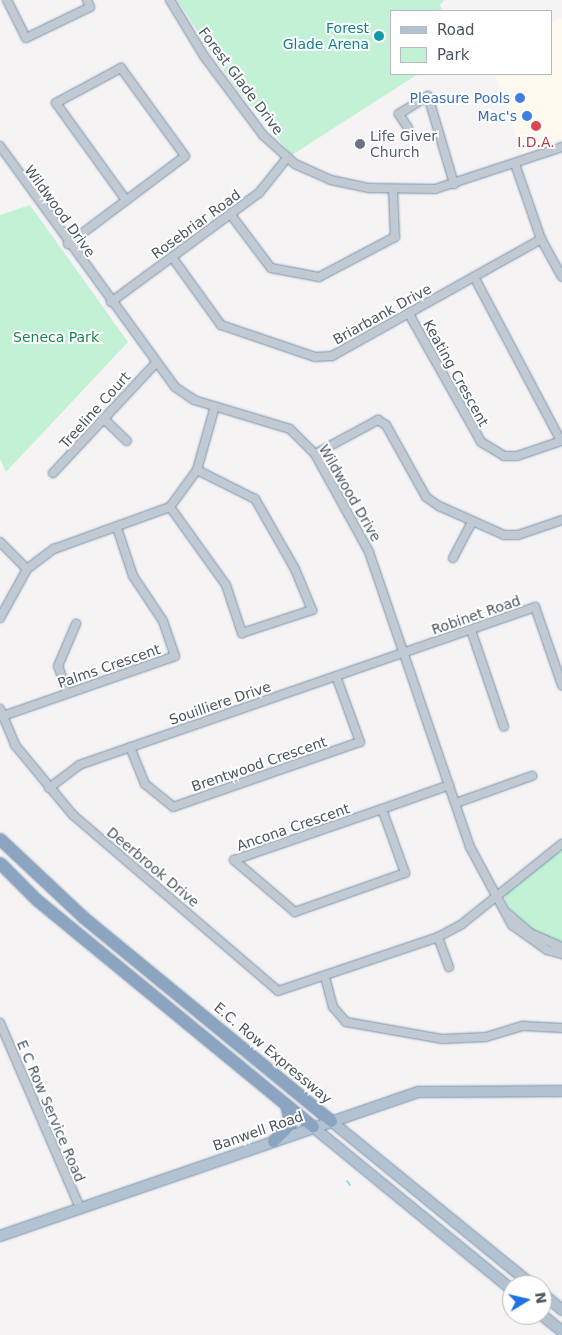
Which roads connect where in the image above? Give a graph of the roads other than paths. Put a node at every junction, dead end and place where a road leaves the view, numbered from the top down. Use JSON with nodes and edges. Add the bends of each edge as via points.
{"nodes":[{"id":1,"x":7,"y":0,"type":"edge"},
{"id":2,"x":87,"y":0,"type":"edge"},
{"id":3,"x":170,"y":0,"type":"edge"},
{"id":4,"x":408,"y":128,"type":"dead end"},
{"id":5,"x":0,"y":146,"type":"edge"},
{"id":6,"x":562,"y":147,"type":"edge"},
{"id":7,"x":287,"y":158,"type":"junction"},
{"id":8,"x":3,"y":160,"type":"edge"},
{"id":9,"x":515,"y":164,"type":"junction"},
{"id":10,"x":454,"y":184,"type":"junction"},
{"id":11,"x":393,"y":190,"type":"junction"},
{"id":12,"x":126,"y":200,"type":"junction"},
{"id":13,"x":231,"y":215,"type":"junction"},
{"id":14,"x":541,"y":239,"type":"junction"},
{"id":15,"x":68,"y":244,"type":"junction"},
{"id":16,"x":172,"y":258,"type":"junction"},
{"id":17,"x":474,"y":277,"type":"junction"},
{"id":18,"x":562,"y":277,"type":"edge"},
{"id":19,"x":111,"y":302,"type":"junction"},
{"id":20,"x":408,"y":314,"type":"junction"},
{"id":21,"x":155,"y":364,"type":"junction"},
{"id":22,"x":215,"y":406,"type":"junction"},
{"id":23,"x":103,"y":418,"type":"junction"},
{"id":24,"x":127,"y":441,"type":"dead end"},
{"id":25,"x":315,"y":454,"type":"junction"},
{"id":26,"x":197,"y":470,"type":"junction"},
{"id":27,"x":53,"y":473,"type":"dead end"},
{"id":28,"x":170,"y":507,"type":"junction"},
{"id":29,"x":562,"y":520,"type":"edge"},
{"id":30,"x":472,"y":522,"type":"junction"},
{"id":31,"x":117,"y":528,"type":"junction"},
{"id":32,"x":0,"y":542,"type":"edge"},
{"id":33,"x":452,"y":558,"type":"dead end"},
{"id":34,"x":27,"y":570,"type":"junction"},
{"id":35,"x":0,"y":618,"type":"edge"},
{"id":36,"x":76,"y":624,"type":"dead end"},
{"id":37,"x":471,"y":630,"type":"junction"},
{"id":38,"x":404,"y":653,"type":"junction"},
{"id":39,"x":336,"y":676,"type":"junction"},
{"id":40,"x":562,"y":686,"type":"edge"},
{"id":41,"x":66,"y":693,"type":"junction"},
{"id":42,"x":2,"y":712,"type":"edge"},
{"id":43,"x":504,"y":727,"type":"dead end"},
{"id":44,"x":130,"y":747,"type":"junction"},
{"id":45,"x":532,"y":776,"type":"dead end"},
{"id":46,"x":450,"y":785,"type":"junction"},
{"id":47,"x":49,"y":788,"type":"junction"},
{"id":48,"x":456,"y":803,"type":"junction"},
{"id":49,"x":382,"y":809,"type":"junction"},
{"id":50,"x":0,"y":839,"type":"edge"},
{"id":51,"x":562,"y":844,"type":"edge"},
{"id":52,"x":0,"y":863,"type":"edge"},
{"id":53,"x":497,"y":894,"type":"junction"},
{"id":54,"x":506,"y":912,"type":"junction"},
{"id":55,"x":438,"y":937,"type":"junction"},
{"id":56,"x":562,"y":947,"type":"edge"},
{"id":57,"x":562,"y":954,"type":"edge"},
{"id":58,"x":449,"y":967,"type":"dead end"},
{"id":59,"x":325,"y":977,"type":"junction"},
{"id":60,"x":0,"y":1023,"type":"edge"},
{"id":61,"x":562,"y":1028,"type":"edge"},
{"id":62,"x":562,"y":1091,"type":"edge"},
{"id":63,"x":286,"y":1104,"type":"junction"},
{"id":64,"x":331,"y":1121,"type":"junction"},
{"id":65,"x":313,"y":1127,"type":"junction"},
{"id":66,"x":273,"y":1141,"type":"junction"},
{"id":67,"x":80,"y":1208,"type":"junction"},
{"id":68,"x":0,"y":1236,"type":"edge"},
{"id":69,"x":520,"y":1275,"type":"edge"},
{"id":70,"x":502,"y":1282,"type":"edge"},
{"id":71,"x":552,"y":1302,"type":"edge"},
{"id":72,"x":562,"y":1310,"type":"edge"},
{"id":73,"x":552,"y":1323,"type":"edge"},
{"id":74,"x":562,"y":1331,"type":"edge"}],
"edges":[{"from":1,"to":2,"type":"street","via":[[26,38],[90,7]]},
{"from":3,"to":7,"type":"street","name":"Forest Glade Drive","via":[[210,64],[263,135]]},
{"from":4,"to":10,"type":"street","via":[[400,114],[428,96]]},
{"from":5,"to":8,"type":"street","name":"Wildwood Drive"},
{"from":6,"to":9,"type":"street","name":"Forest Glade Drive"},
{"from":7,"to":11,"type":"street","name":"Forest Glade Drive","via":[[331,180]]},
{"from":7,"to":13,"type":"street","name":"Rosebriar Road","via":[[259,193]]},
{"from":8,"to":15,"type":"street","name":"Wildwood Drive"},
{"from":9,"to":10,"type":"street","name":"Forest Glade Drive"},
{"from":9,"to":14,"type":"street"},
{"from":10,"to":11,"type":"street","name":"Forest Glade Drive"},
{"from":11,"to":13,"type":"street","via":[[396,238],[319,277],[271,268]]},
{"from":12,"to":12,"type":"street","via":[[56,103],[121,68],[185,156]]},
{"from":12,"to":15,"type":"street"},
{"from":13,"to":16,"type":"street","name":"Rosebriar Road"},
{"from":14,"to":17,"type":"street","name":"Briarbank Drive"},
{"from":14,"to":18,"type":"street"},
{"from":15,"to":19,"type":"street","name":"Wildwood Drive"},
{"from":16,"to":19,"type":"street","name":"Rosebriar Road"},
{"from":16,"to":20,"type":"street","name":"Briarbank Drive","via":[[221,325],[315,357],[332,356]]},
{"from":17,"to":20,"type":"street","name":"Briarbank Drive"},
{"from":17,"to":20,"type":"street","name":"Keating Crescent","via":[[562,441],[517,456],[504,456],[481,442]]},
{"from":19,"to":21,"type":"street","name":"Wildwood Drive"},
{"from":21,"to":22,"type":"street","name":"Wildwood Drive","via":[[175,387]]},
{"from":21,"to":23,"type":"street","name":"Treeline Court"},
{"from":22,"to":25,"type":"street","name":"Wildwood Drive","via":[[290,429]]},
{"from":22,"to":26,"type":"street"},
{"from":23,"to":24,"type":"street"},
{"from":23,"to":27,"type":"street","name":"Treeline Court"},
{"from":25,"to":30,"type":"street","via":[[378,420],[386,425],[426,497]]},
{"from":25,"to":38,"type":"street","name":"Wildwood Drive","via":[[369,552]]},
{"from":26,"to":28,"type":"street"},
{"from":26,"to":28,"type":"street","via":[[255,499],[296,569],[312,610],[242,633],[226,585]]},
{"from":28,"to":31,"type":"street"},
{"from":29,"to":30,"type":"street","via":[[518,535],[504,535]]},
{"from":30,"to":33,"type":"street"},
{"from":31,"to":34,"type":"street","via":[[54,549]]},
{"from":31,"to":41,"type":"street","name":"Palms Crescent","via":[[133,576],[162,621],[175,656]]},
{"from":32,"to":34,"type":"street"},
{"from":34,"to":35,"type":"street"},
{"from":36,"to":41,"type":"street","via":[[58,666]]},
{"from":37,"to":38,"type":"street","name":"Robinet Road"},
{"from":37,"to":40,"type":"street","name":"Robinet Road","via":[[535,607]]},
{"from":37,"to":43,"type":"street"},
{"from":38,"to":39,"type":"street","name":"Souilliere Drive"},
{"from":38,"to":46,"type":"street","name":"Wildwood Drive"},
{"from":39,"to":44,"type":"street","name":"Souilliere Drive"},
{"from":39,"to":44,"type":"street","name":"Brentwood Crescent","via":[[360,742],[173,807],[145,784]]},
{"from":41,"to":42,"type":"street","name":"Palms Crescent"},
{"from":42,"to":47,"type":"street","name":"Deerbrook Drive","via":[[15,745]]},
{"from":44,"to":47,"type":"street","name":"Souilliere Drive","via":[[79,765]]},
{"from":45,"to":48,"type":"street"},
{"from":46,"to":48,"type":"street","name":"Wildwood Drive"},
{"from":46,"to":49,"type":"street","name":"Ancona Crescent"},
{"from":47,"to":59,"type":"street","name":"Deerbrook Drive","via":[[73,815],[278,990]]},
{"from":48,"to":53,"type":"street","name":"Wildwood Drive","via":[[470,847]]},
{"from":49,"to":49,"type":"street","name":"Ancona Crescent","via":[[364,815],[234,860],[295,912],[405,873]]},
{"from":50,"to":64,"type":"highway","name":"E.C. Row Expressway","via":[[83,917]]},
{"from":51,"to":53,"type":"street"},
{"from":52,"to":63,"type":"highway","via":[[37,900]]},
{"from":53,"to":54,"type":"street","name":"Wildwood Drive"},
{"from":53,"to":55,"type":"street","via":[[462,924]]},
{"from":54,"to":56,"type":"street","via":[[530,933]]},
{"from":54,"to":57,"type":"street","via":[[528,938]]},
{"from":55,"to":58,"type":"street"},
{"from":55,"to":59,"type":"street"},
{"from":59,"to":61,"type":"street","via":[[337,1011],[346,1022],[442,1039],[486,1037],[523,1026]]},
{"from":60,"to":67,"type":"street","name":"E C Row Service Road"},
{"from":62,"to":64,"type":"main road","name":"Banwell Road","via":[[428,1090]]},
{"from":63,"to":65,"type":"highway"},
{"from":63,"to":66,"type":"highway","via":[[290,1124]]},
{"from":64,"to":65,"type":"main road","name":"Banwell Road"},
{"from":64,"to":69,"type":"main road","name":"E.C. Row Expressway"},
{"from":65,"to":66,"type":"main road","name":"Banwell Road"},
{"from":65,"to":70,"type":"main road"},
{"from":66,"to":67,"type":"main road","name":"Banwell Road"},
{"from":67,"to":68,"type":"main road","name":"Banwell Road"},
{"from":71,"to":72,"type":"main road"},
{"from":73,"to":74,"type":"main road"}]}
